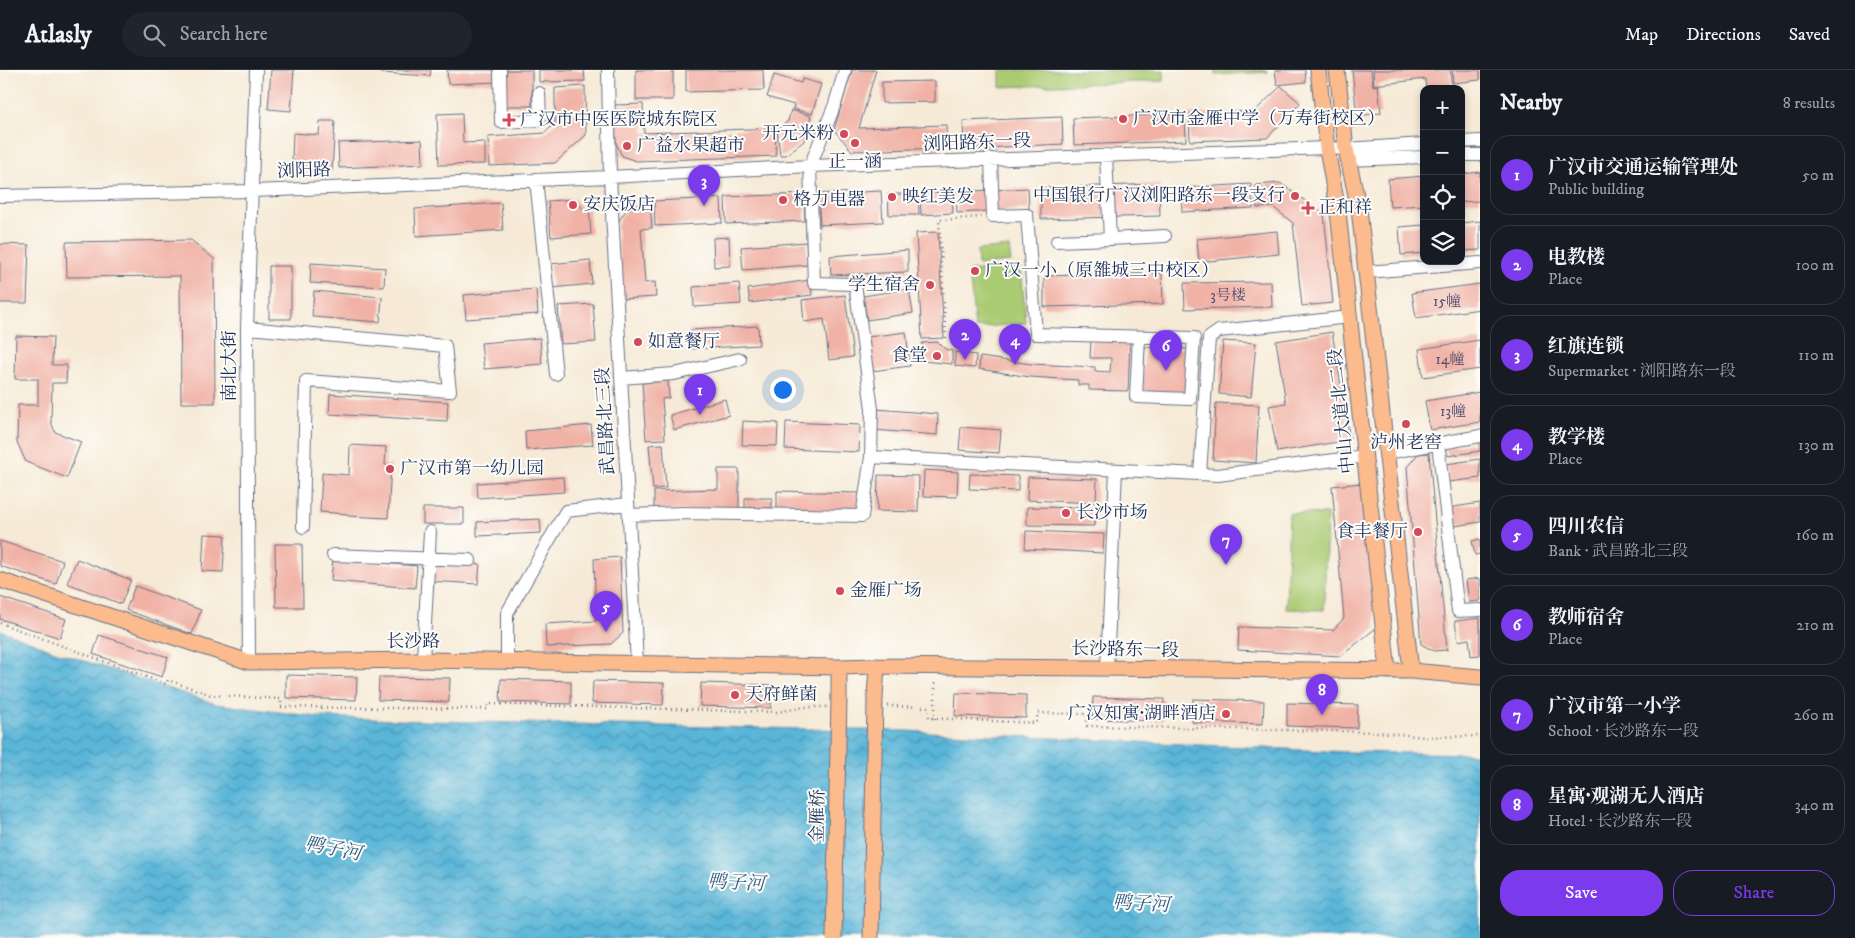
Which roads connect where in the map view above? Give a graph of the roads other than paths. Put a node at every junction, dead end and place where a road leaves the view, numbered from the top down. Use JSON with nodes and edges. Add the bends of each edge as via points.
{"nodes":[{"id":1,"x":256,"y":70,"type":"edge"},
{"id":2,"x":500,"y":70,"type":"edge"},
{"id":3,"x":608,"y":70,"type":"edge"},
{"id":4,"x":845,"y":70,"type":"edge"},
{"id":5,"x":1318,"y":70,"type":"edge"},
{"id":6,"x":1337,"y":70,"type":"edge"},
{"id":7,"x":540,"y":93,"type":"dead end"},
{"id":8,"x":1480,"y":141,"type":"edge"},
{"id":9,"x":1465,"y":142,"type":"edge"},
{"id":10,"x":1420,"y":145,"type":"edge"},
{"id":11,"x":1327,"y":148,"type":"junction"},
{"id":12,"x":1347,"y":154,"type":"junction"},
{"id":13,"x":1480,"y":154,"type":"edge"},
{"id":14,"x":1106,"y":155,"type":"junction"},
{"id":15,"x":1465,"y":155,"type":"edge"},
{"id":16,"x":1420,"y":157,"type":"edge"},
{"id":17,"x":991,"y":159,"type":"junction"},
{"id":18,"x":810,"y":166,"type":"junction"},
{"id":19,"x":610,"y":177,"type":"junction"},
{"id":20,"x":536,"y":180,"type":"junction"},
{"id":21,"x":252,"y":191,"type":"junction"},
{"id":22,"x":0,"y":196,"type":"edge"},
{"id":23,"x":1165,"y":236,"type":"dead end"},
{"id":24,"x":1110,"y":239,"type":"junction"},
{"id":25,"x":1057,"y":241,"type":"dead end"},
{"id":26,"x":1480,"y":263,"type":"edge"},
{"id":27,"x":1366,"y":272,"type":"junction"},
{"id":28,"x":1350,"y":317,"type":"junction"},
{"id":29,"x":247,"y":328,"type":"junction"},
{"id":30,"x":1139,"y":337,"type":"junction"},
{"id":31,"x":740,"y":360,"type":"dead end"},
{"id":32,"x":556,"y":374,"type":"dead end"},
{"id":33,"x":621,"y":378,"type":"junction"},
{"id":34,"x":1480,"y":436,"type":"edge"},
{"id":35,"x":1438,"y":444,"type":"junction"},
{"id":36,"x":1386,"y":453,"type":"junction"},
{"id":37,"x":1366,"y":456,"type":"junction"},
{"id":38,"x":871,"y":457,"type":"junction"},
{"id":39,"x":1116,"y":470,"type":"junction"},
{"id":40,"x":1200,"y":474,"type":"junction"},
{"id":41,"x":629,"y":509,"type":"junction"},
{"id":42,"x":303,"y":527,"type":"dead end"},
{"id":43,"x":430,"y":532,"type":"dead end"},
{"id":44,"x":333,"y":555,"type":"dead end"},
{"id":45,"x":428,"y":558,"type":"junction"},
{"id":46,"x":470,"y":560,"type":"dead end"},
{"id":47,"x":0,"y":580,"type":"edge"},
{"id":48,"x":1480,"y":610,"type":"edge"},
{"id":49,"x":423,"y":660,"type":"junction"},
{"id":50,"x":507,"y":661,"type":"junction"},
{"id":51,"x":248,"y":662,"type":"junction"},
{"id":52,"x":637,"y":663,"type":"junction"},
{"id":53,"x":877,"y":666,"type":"junction"},
{"id":54,"x":839,"y":667,"type":"junction"},
{"id":55,"x":1107,"y":668,"type":"junction"},
{"id":56,"x":1388,"y":671,"type":"junction"},
{"id":57,"x":1411,"y":672,"type":"junction"},
{"id":58,"x":1480,"y":677,"type":"edge"},
{"id":59,"x":834,"y":938,"type":"edge"},
{"id":60,"x":872,"y":938,"type":"edge"}],
"edges":[{"from":1,"to":21,"type":"street","name":"南北大街"},
{"from":2,"to":7,"type":"street","via":[[501,122],[540,120]]},
{"from":3,"to":19,"type":"street","name":"武昌路北三段"},
{"from":4,"to":18,"type":"street"},
{"from":5,"to":11,"type":"main road","name":"中山大道北二段"},
{"from":6,"to":12,"type":"main road"},
{"from":8,"to":9,"type":"street"},
{"from":10,"to":12,"type":"street"},
{"from":11,"to":12,"type":"street","name":"浏阳路东一段"},
{"from":11,"to":14,"type":"street","name":"浏阳路东一段"},
{"from":11,"to":28,"type":"main road","name":"中山大道北二段"},
{"from":12,"to":16,"type":"street"},
{"from":12,"to":27,"type":"main road","via":[[1359,209]]},
{"from":13,"to":15,"type":"street"},
{"from":14,"to":17,"type":"street","name":"浏阳路东一段"},
{"from":14,"to":24,"type":"street"},
{"from":17,"to":18,"type":"street","name":"浏阳路东一段"},
{"from":17,"to":30,"type":"street","via":[[993,216],[1027,215],[1036,334]]},
{"from":18,"to":19,"type":"street","name":"浏阳路东一段"},
{"from":18,"to":38,"type":"street","via":[[814,283],[855,284],[872,409]]},
{"from":19,"to":20,"type":"street","name":"浏阳路"},
{"from":19,"to":33,"type":"street","name":"武昌路北三段"},
{"from":20,"to":21,"type":"street","name":"浏阳路"},
{"from":20,"to":32,"type":"street"},
{"from":21,"to":22,"type":"street","name":"浏阳路"},
{"from":21,"to":29,"type":"street","name":"南北大街"},
{"from":23,"to":24,"type":"street"},
{"from":24,"to":25,"type":"street"},
{"from":26,"to":27,"type":"street"},
{"from":27,"to":36,"type":"main road"},
{"from":28,"to":37,"type":"main road","name":"中山大道北二段"},
{"from":28,"to":40,"type":"street","via":[[1219,331],[1209,338]]},
{"from":29,"to":42,"type":"street","via":[[445,346],[450,391],[306,381]]},
{"from":29,"to":51,"type":"street","name":"南北大街"},
{"from":30,"to":30,"type":"street","via":[[1194,338],[1190,399],[1136,397]]},
{"from":31,"to":33,"type":"street","via":[[674,374]]},
{"from":33,"to":41,"type":"street","name":"武昌路北三段"},
{"from":34,"to":35,"type":"street"},
{"from":35,"to":36,"type":"street"},
{"from":35,"to":48,"type":"street","via":[[1458,611]]},
{"from":36,"to":57,"type":"main road"},
{"from":37,"to":40,"type":"street","via":[[1218,475]]},
{"from":37,"to":56,"type":"main road","name":"中山大道北二段"},
{"from":38,"to":39,"type":"street"},
{"from":38,"to":41,"type":"street","via":[[862,516]]},
{"from":39,"to":40,"type":"street"},
{"from":39,"to":55,"type":"street"},
{"from":41,"to":50,"type":"street","via":[[566,511],[507,613]]},
{"from":41,"to":52,"type":"street","name":"武昌路北三段"},
{"from":43,"to":45,"type":"street"},
{"from":44,"to":45,"type":"street"},
{"from":45,"to":46,"type":"street"},
{"from":45,"to":49,"type":"street"},
{"from":47,"to":51,"type":"main road","name":"长沙路"},
{"from":49,"to":50,"type":"main road","name":"长沙路"},
{"from":49,"to":51,"type":"main road","name":"长沙路"},
{"from":50,"to":52,"type":"main road","name":"长沙路"},
{"from":52,"to":54,"type":"main road","name":"长沙路"},
{"from":53,"to":54,"type":"main road","name":"长沙路东一段"},
{"from":53,"to":55,"type":"main road","name":"长沙路东一段"},
{"from":53,"to":60,"type":"main road","bridge":true},
{"from":54,"to":59,"type":"main road","name":"金雁桥","bridge":true},
{"from":55,"to":56,"type":"main road","name":"长沙路东一段"},
{"from":56,"to":57,"type":"main road","name":"长沙路东一段"},
{"from":57,"to":58,"type":"main road","name":"长沙路东一段"}]}
